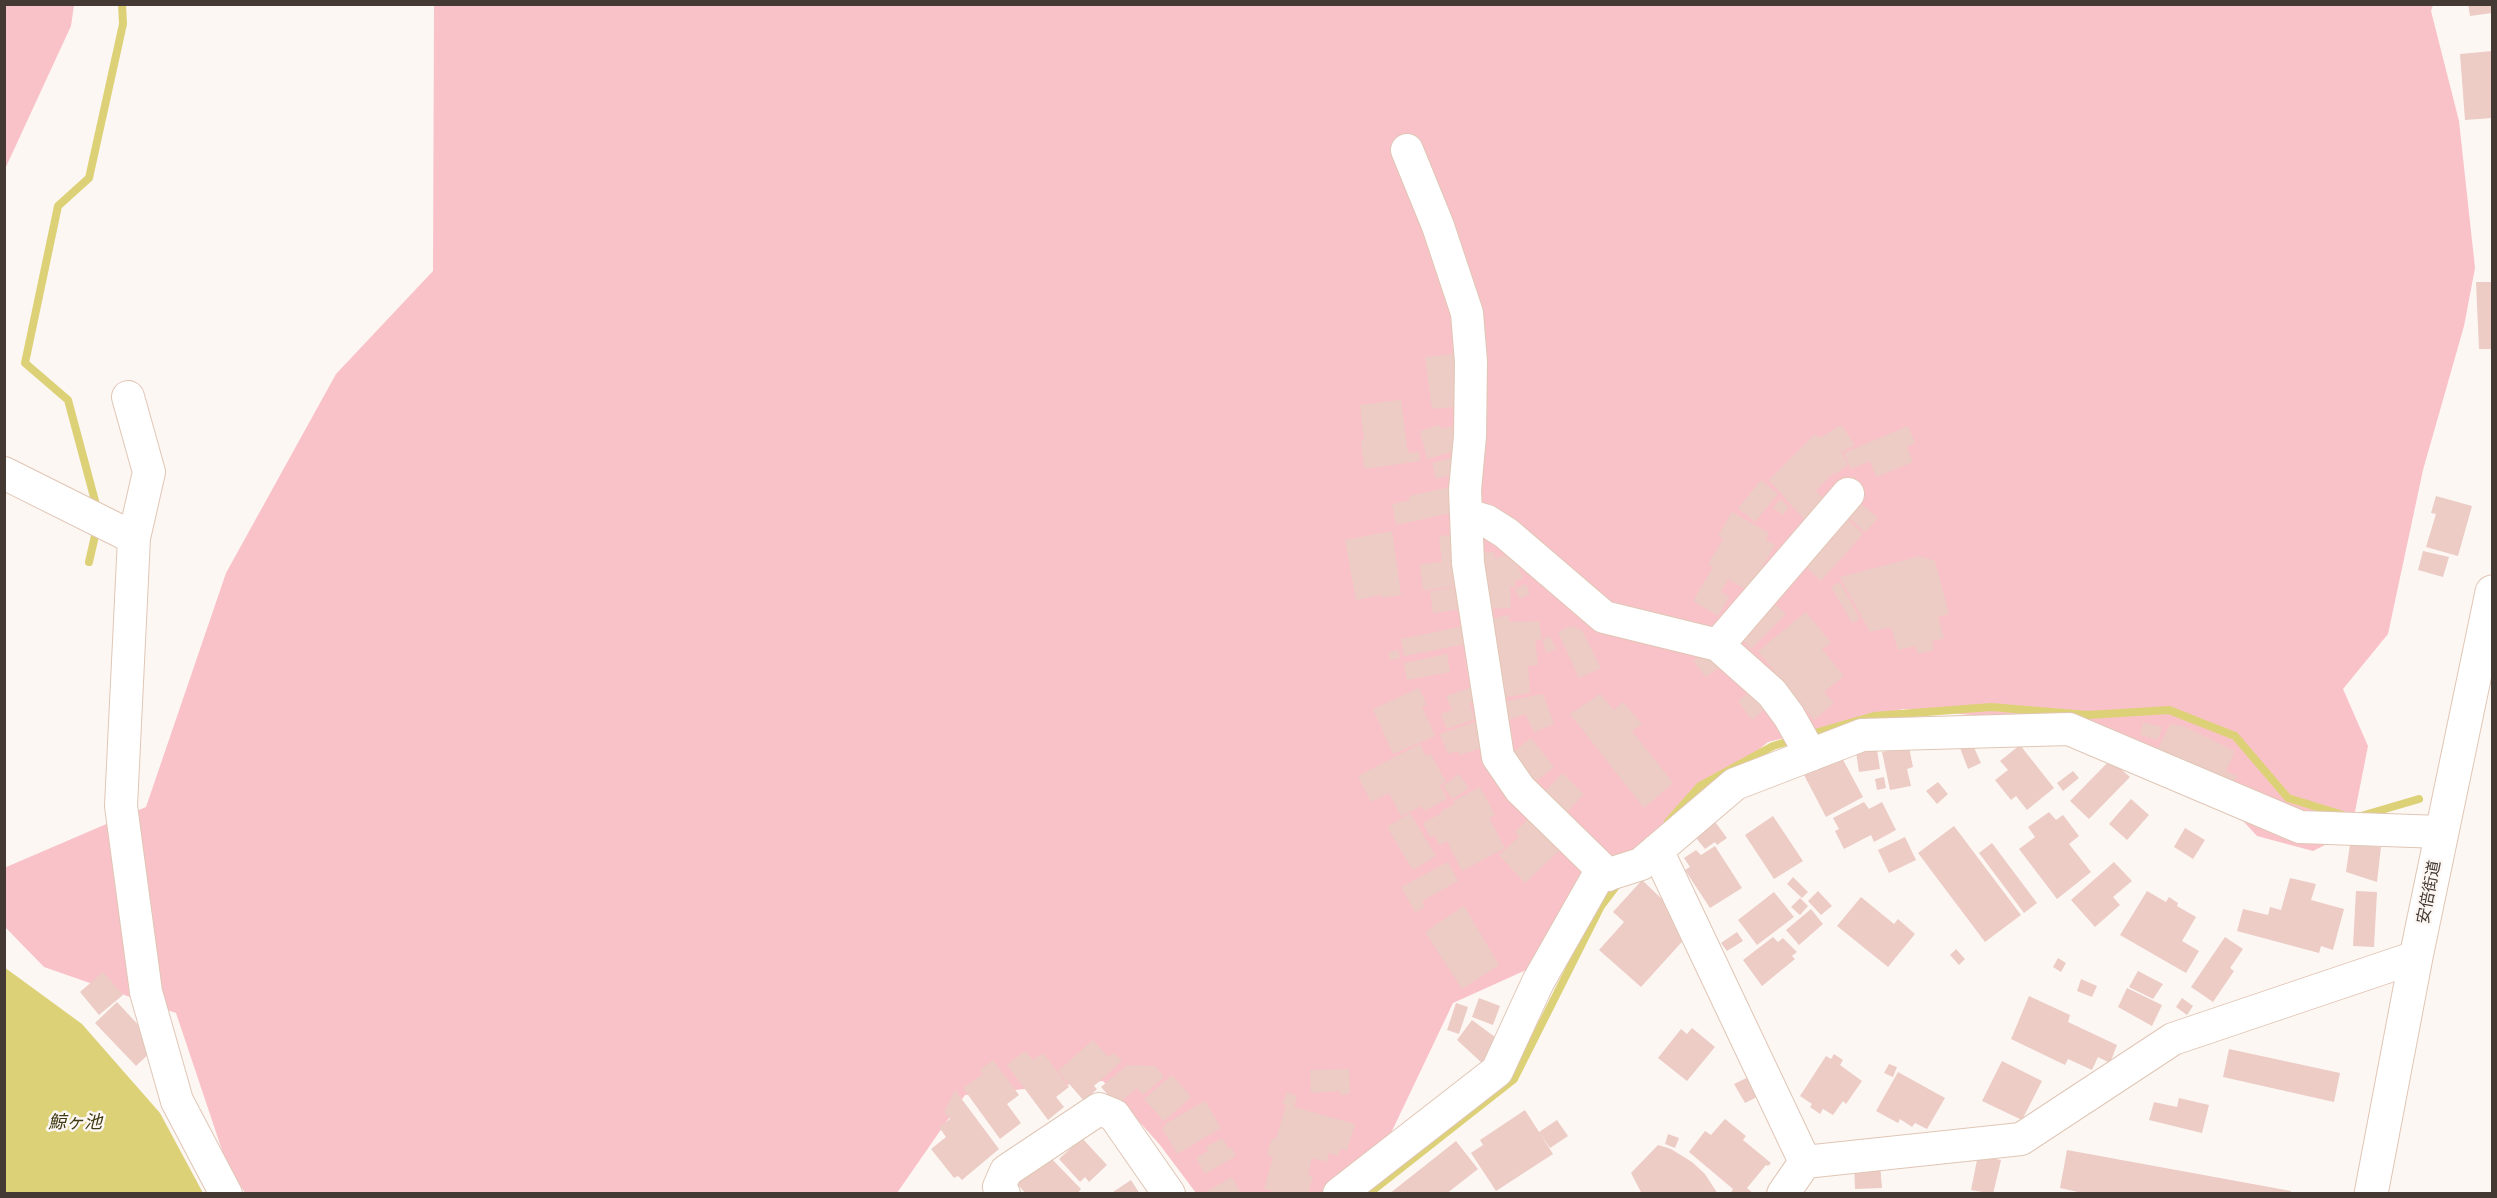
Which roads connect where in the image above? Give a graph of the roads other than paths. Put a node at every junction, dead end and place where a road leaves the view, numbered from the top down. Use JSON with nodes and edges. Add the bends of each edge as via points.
{"nodes":[{"id":1,"x":1407,"y":150,"type":"dead end"},
{"id":2,"x":128,"y":397,"type":"dead end"},
{"id":3,"x":4,"y":473,"type":"edge"},
{"id":4,"x":1848,"y":494,"type":"dead end"},
{"id":5,"x":1466,"y":515,"type":"junction"},
{"id":6,"x":134,"y":538,"type":"junction"},
{"id":7,"x":2493,"y":592,"type":"edge"},
{"id":8,"x":1718,"y":645,"type":"junction"},
{"id":9,"x":1810,"y":753,"type":"junction"},
{"id":10,"x":2441,"y":832,"type":"junction"},
{"id":11,"x":1657,"y":850,"type":"junction"},
{"id":12,"x":1608,"y":875,"type":"junction"},
{"id":13,"x":2416,"y":957,"type":"junction"},
{"id":14,"x":1805,"y":1162,"type":"junction"},
{"id":15,"x":226,"y":1194,"type":"edge"},
{"id":16,"x":1004,"y":1194,"type":"edge"},
{"id":17,"x":1169,"y":1194,"type":"edge"},
{"id":18,"x":1339,"y":1194,"type":"edge"},
{"id":19,"x":1783,"y":1194,"type":"edge"},
{"id":20,"x":2371,"y":1194,"type":"edge"}],
"edges":[{"from":1,"to":5,"type":"street","via":[[1467,313],[1471,362]]},
{"from":2,"to":6,"type":"street","via":[[149,472]]},
{"from":3,"to":6,"type":"street"},
{"from":4,"to":8,"type":"street"},
{"from":5,"to":8,"type":"street","via":[[1487,521],[1506,533],[1604,617]]},
{"from":5,"to":12,"type":"street","via":[[1468,563],[1498,757],[1520,789]]},
{"from":6,"to":15,"type":"street","via":[[121,806],[146,992],[177,1101]]},
{"from":7,"to":10,"type":"main road","name":"安倍街道"},
{"from":8,"to":9,"type":"street","via":[[1772,693]]},
{"from":9,"to":10,"type":"street","via":[[1862,735],[2069,729],[2300,827]]},
{"from":9,"to":11,"type":"street","via":[[1735,784]]},
{"from":10,"to":13,"type":"main road","name":"安倍街道"},
{"from":11,"to":12,"type":"street","via":[[1641,864]]},
{"from":11,"to":14,"type":"street"},
{"from":12,"to":18,"type":"street","via":[[1597,878],[1538,982],[1497,1071]]},
{"from":13,"to":14,"type":"street","via":[[2173,1039],[2021,1138]]},
{"from":13,"to":20,"type":"main road","name":"安倍街道"},
{"from":14,"to":19,"type":"street"},
{"from":16,"to":17,"type":"street","via":[[999,1187],[1006,1171],[1099,1109],[1114,1115]]}]}
